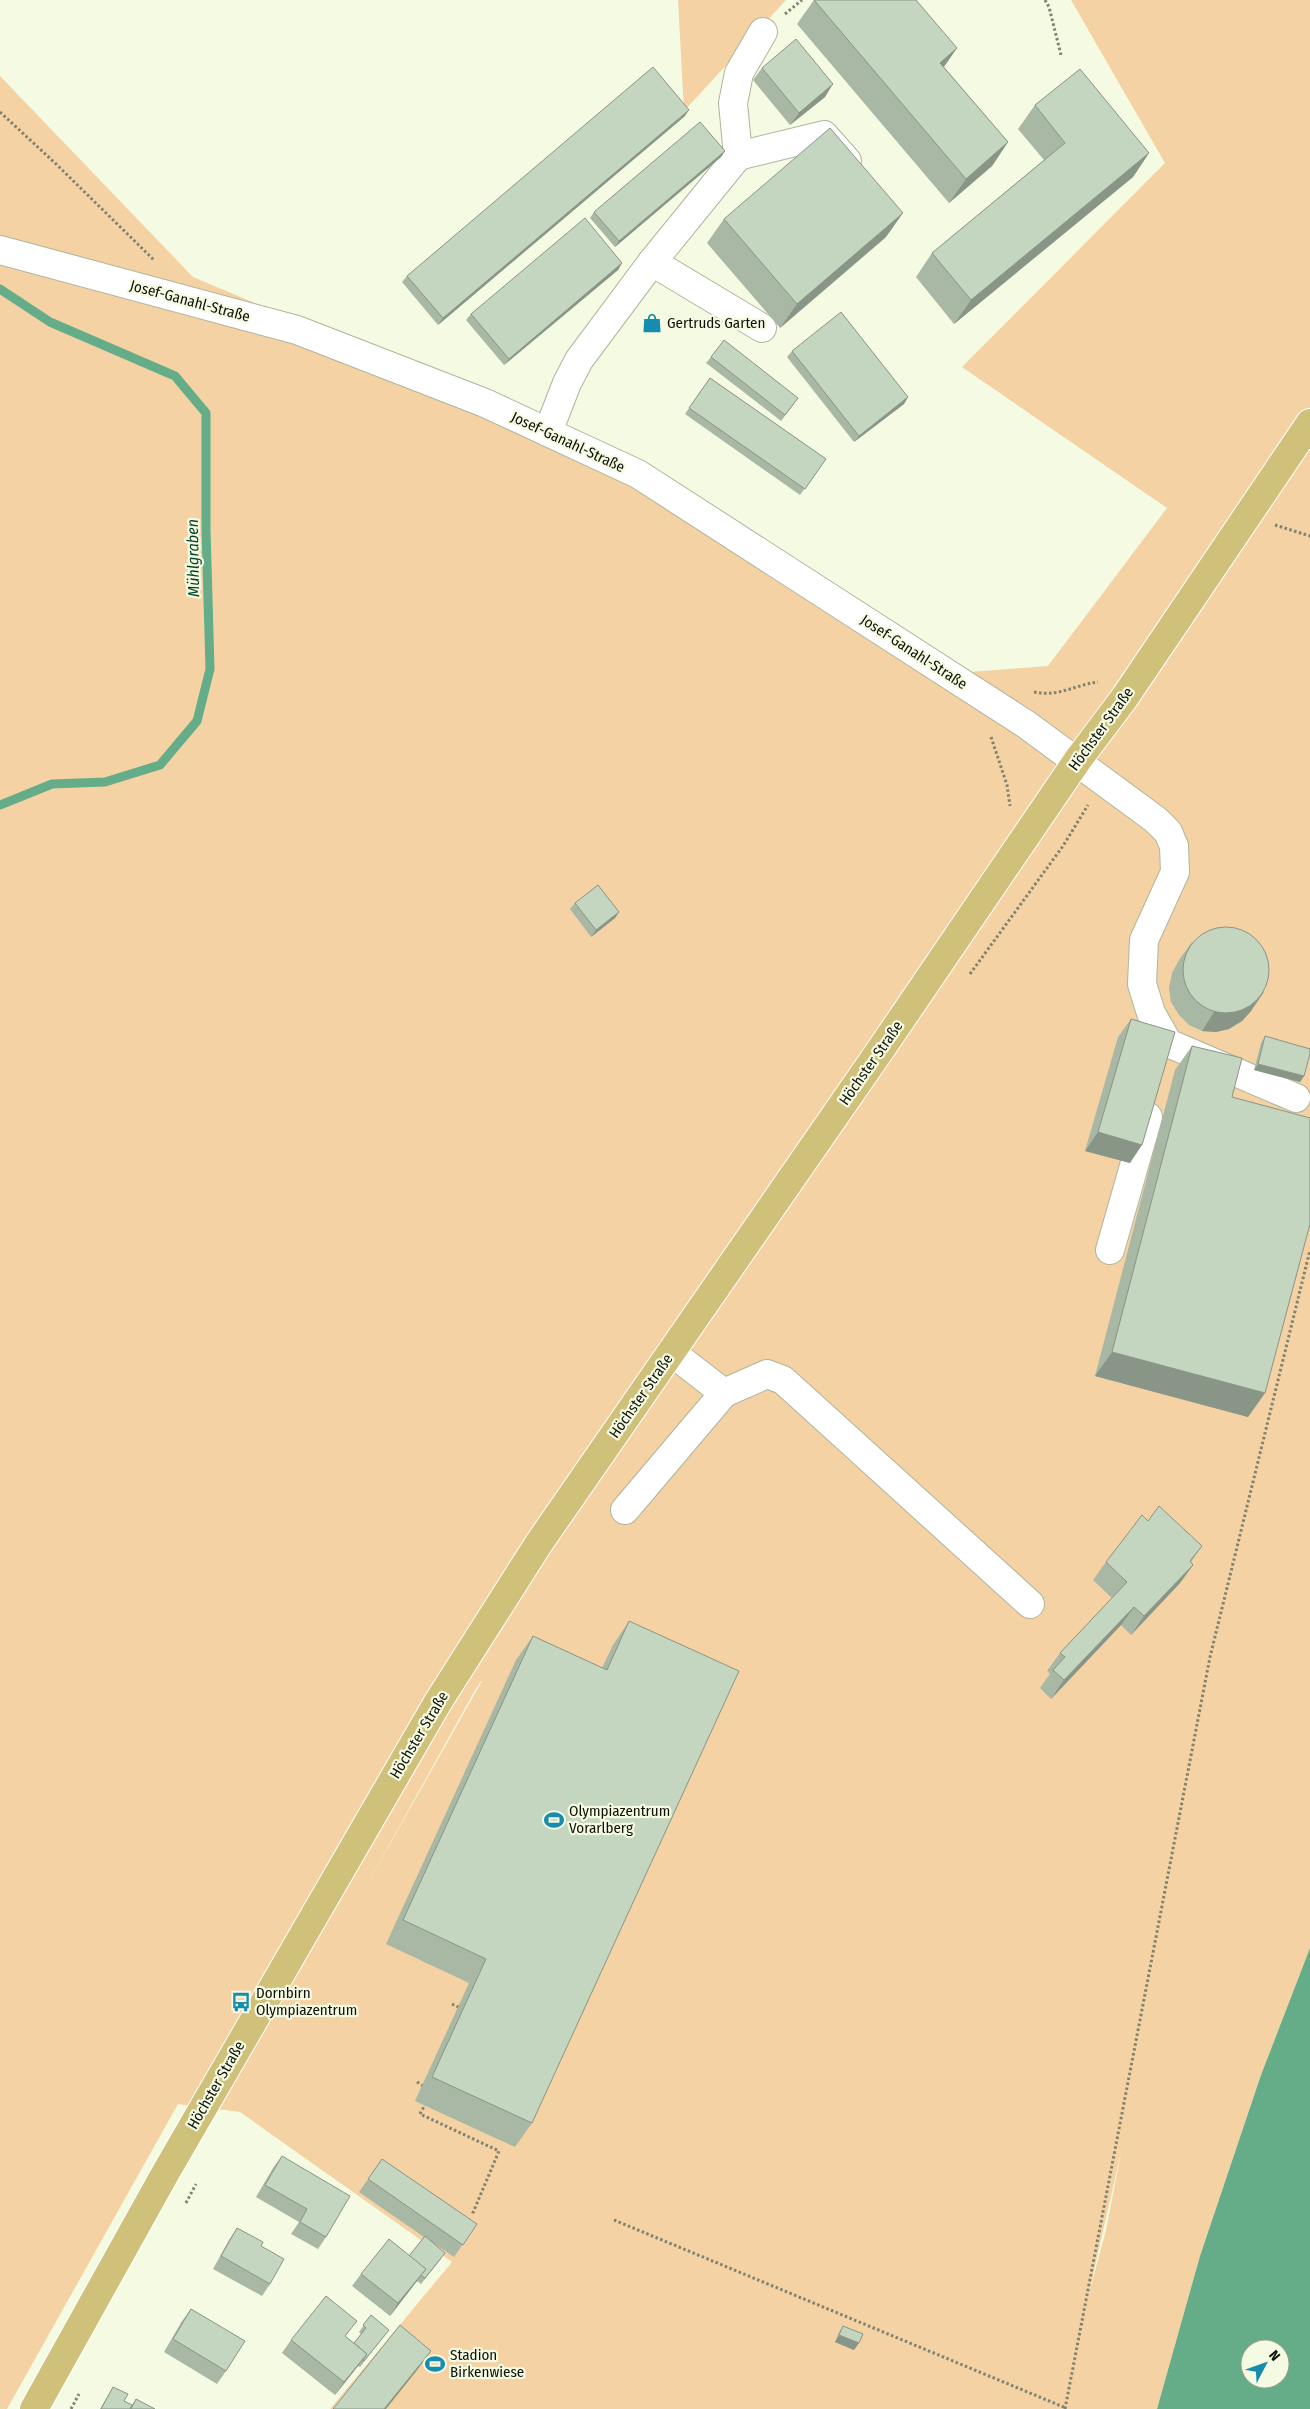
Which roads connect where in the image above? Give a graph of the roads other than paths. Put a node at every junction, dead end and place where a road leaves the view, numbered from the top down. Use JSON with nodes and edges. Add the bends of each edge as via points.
{"nodes":[{"id":1,"x":763,"y":32,"type":"dead end"},
{"id":2,"x":738,"y":156,"type":"junction"},
{"id":3,"x":859,"y":176,"type":"edge"},
{"id":4,"x":0,"y":250,"type":"edge"},
{"id":5,"x":652,"y":262,"type":"junction"},
{"id":6,"x":762,"y":328,"type":"dead end"},
{"id":7,"x":1310,"y":422,"type":"edge"},
{"id":8,"x":548,"y":432,"type":"junction"},
{"id":9,"x":1077,"y":761,"type":"junction"},
{"id":10,"x":1168,"y":1043,"type":"junction"},
{"id":11,"x":1296,"y":1098,"type":"dead end"},
{"id":12,"x":1110,"y":1250,"type":"dead end"},
{"id":13,"x":672,"y":1352,"type":"junction"},
{"id":14,"x":724,"y":1393,"type":"junction"},
{"id":15,"x":625,"y":1510,"type":"dead end"},
{"id":16,"x":1030,"y":1604,"type":"dead end"},
{"id":17,"x":34,"y":2409,"type":"edge"}],
"edges":[{"from":1,"to":2,"type":"street","via":[[739,73],[733,103]]},
{"from":2,"to":3,"type":"street","via":[[824,135]]},
{"from":2,"to":5,"type":"street"},
{"from":4,"to":8,"type":"street","name":"Josef-Ganahl-Straße","via":[[297,330],[485,403]]},
{"from":5,"to":6,"type":"street"},
{"from":5,"to":8,"type":"street","via":[[579,360],[566,383]]},
{"from":7,"to":9,"type":"main road","name":"Höchster Straße","via":[[1125,697]]},
{"from":8,"to":9,"type":"street","name":"Josef-Ganahl-Straße","via":[[638,474],[1027,725]]},
{"from":9,"to":10,"type":"street","name":"Josef-Ganahl-Straße","via":[[1156,820],[1168,832],[1174,846],[1175,872],[1144,940],[1142,967],[1142,984],[1151,1013]]},
{"from":9,"to":13,"type":"main road","name":"Höchster Straße"},
{"from":10,"to":11,"type":"street"},
{"from":10,"to":12,"type":"street"},
{"from":13,"to":14,"type":"street"},
{"from":13,"to":17,"type":"main road","name":"Höchster Straße","via":[[539,1543],[438,1702],[166,2172]]},
{"from":14,"to":15,"type":"street"},
{"from":14,"to":16,"type":"street","via":[[767,1374],[784,1380]]}]}
